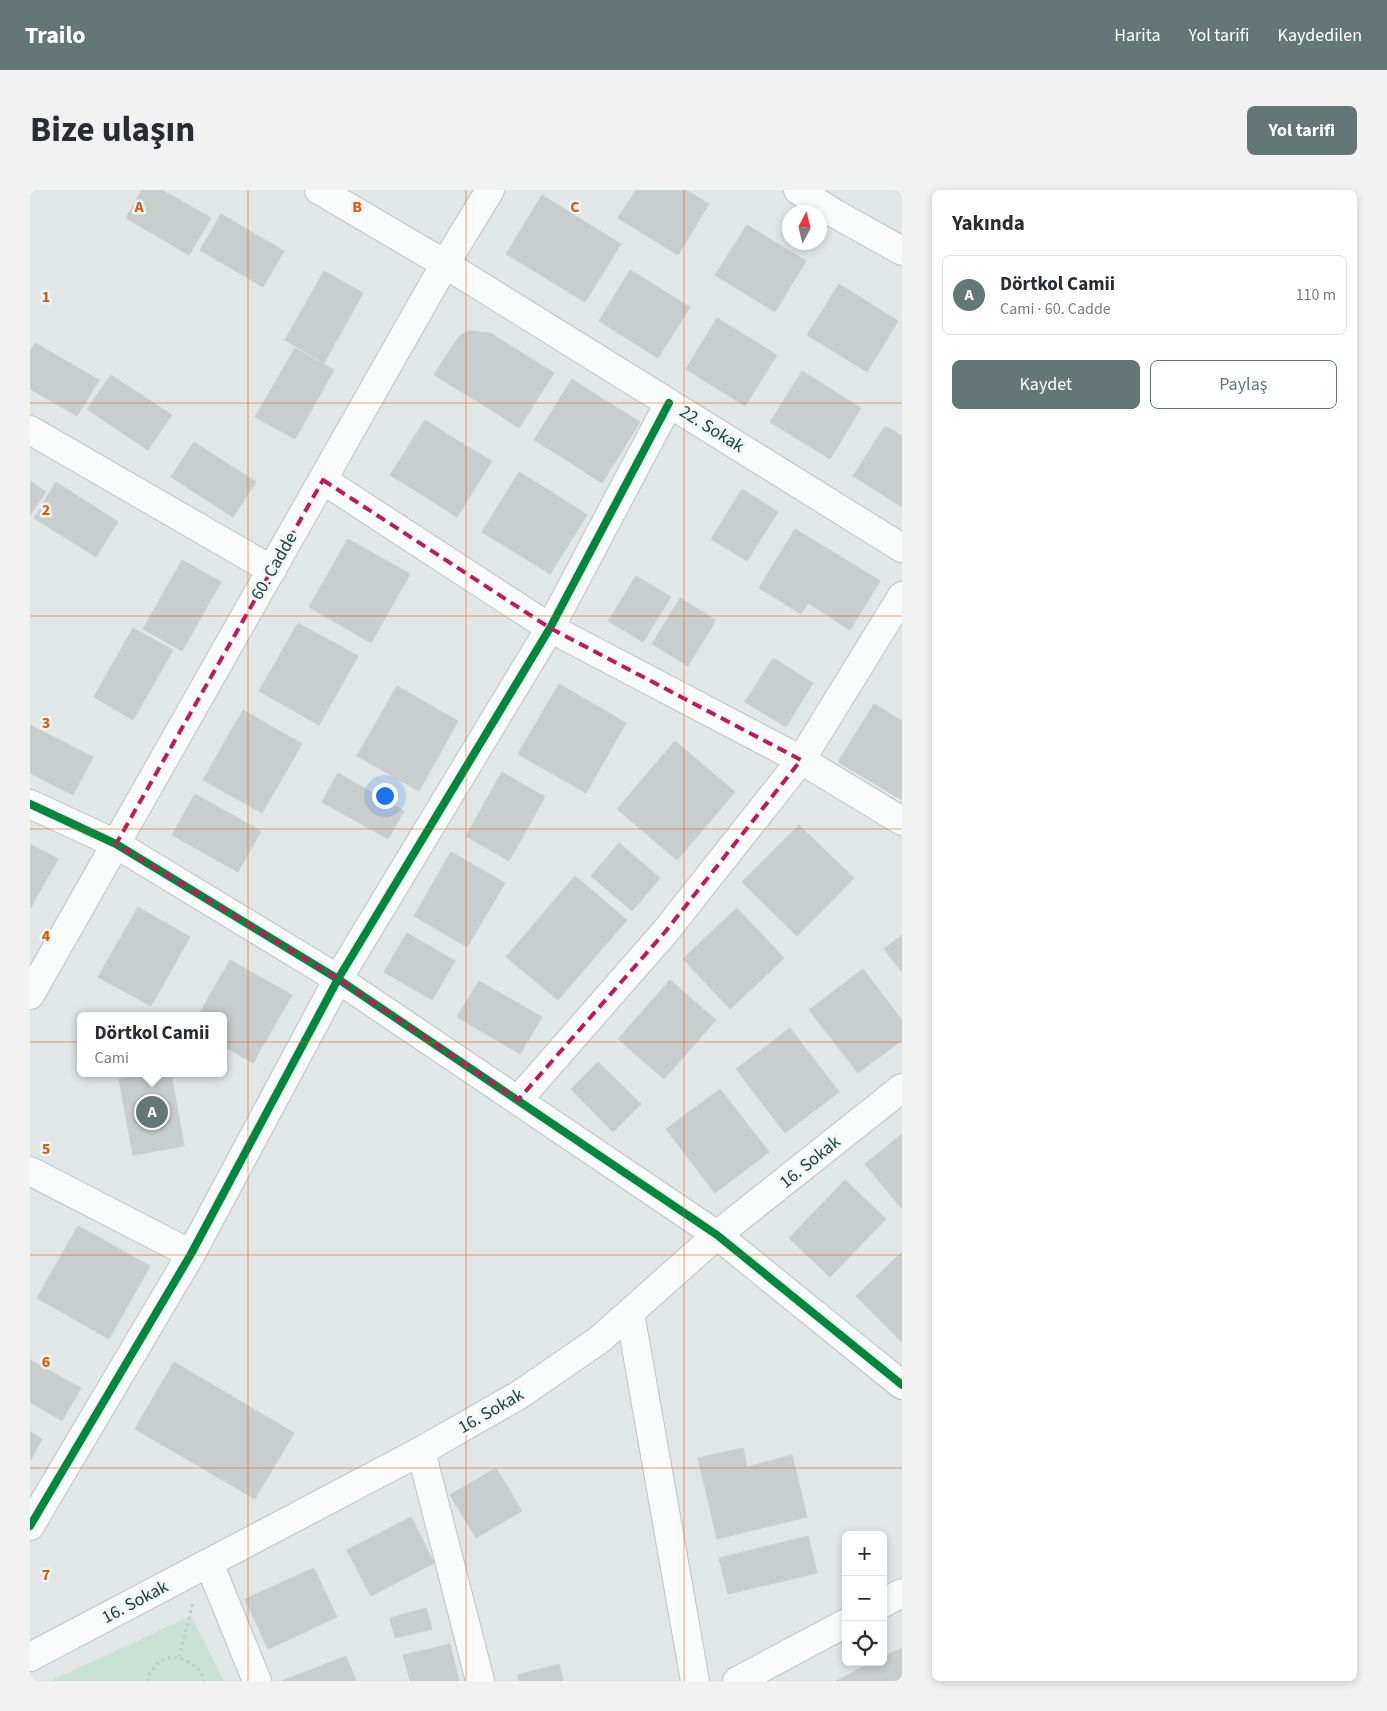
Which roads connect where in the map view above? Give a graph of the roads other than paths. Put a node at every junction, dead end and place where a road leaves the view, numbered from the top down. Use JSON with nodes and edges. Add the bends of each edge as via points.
{"nodes":[{"id":1,"x":319,"y":190,"type":"edge"},
{"id":2,"x":490,"y":190,"type":"edge"},
{"id":3,"x":798,"y":190,"type":"edge"},
{"id":4,"x":902,"y":251,"type":"edge"},
{"id":5,"x":445,"y":264,"type":"junction"},
{"id":6,"x":669,"y":403,"type":"junction"},
{"id":7,"x":30,"y":430,"type":"edge"},
{"id":8,"x":323,"y":480,"type":"junction"},
{"id":9,"x":902,"y":548,"type":"edge"},
{"id":10,"x":272,"y":570,"type":"junction"},
{"id":11,"x":902,"y":596,"type":"edge"},
{"id":12,"x":550,"y":628,"type":"junction"},
{"id":13,"x":801,"y":760,"type":"junction"},
{"id":14,"x":30,"y":804,"type":"edge"},
{"id":15,"x":902,"y":821,"type":"edge"},
{"id":16,"x":116,"y":844,"type":"junction"},
{"id":17,"x":338,"y":979,"type":"junction"},
{"id":18,"x":30,"y":995,"type":"edge"},
{"id":19,"x":902,"y":1088,"type":"edge"},
{"id":20,"x":518,"y":1100,"type":"junction"},
{"id":21,"x":30,"y":1171,"type":"edge"},
{"id":22,"x":717,"y":1235,"type":"junction"},
{"id":23,"x":191,"y":1254,"type":"junction"},
{"id":24,"x":630,"y":1313,"type":"junction"},
{"id":25,"x":900,"y":1379,"type":"edge"},
{"id":26,"x":421,"y":1451,"type":"junction"},
{"id":27,"x":30,"y":1526,"type":"edge"},
{"id":28,"x":205,"y":1566,"type":"junction"},
{"id":29,"x":902,"y":1593,"type":"edge"},
{"id":30,"x":887,"y":1601,"type":"edge"},
{"id":31,"x":842,"y":1625,"type":"edge"},
{"id":32,"x":30,"y":1657,"type":"edge"},
{"id":33,"x":257,"y":1681,"type":"edge"},
{"id":34,"x":480,"y":1681,"type":"edge"},
{"id":35,"x":695,"y":1681,"type":"edge"},
{"id":36,"x":737,"y":1681,"type":"edge"}],
"edges":[{"from":1,"to":5,"type":"street"},
{"from":2,"to":5,"type":"street","name":"60. Cadde"},
{"from":3,"to":4,"type":"street"},
{"from":5,"to":6,"type":"street","name":"22. Sokak"},
{"from":5,"to":8,"type":"street","name":"60. Cadde"},
{"from":6,"to":9,"type":"street","name":"22. Sokak"},
{"from":6,"to":12,"type":"street"},
{"from":7,"to":10,"type":"street"},
{"from":8,"to":10,"type":"street","name":"60. Cadde"},
{"from":8,"to":12,"type":"street"},
{"from":10,"to":16,"type":"street","name":"60. Cadde"},
{"from":11,"to":13,"type":"street"},
{"from":12,"to":13,"type":"street"},
{"from":12,"to":17,"type":"street"},
{"from":13,"to":15,"type":"street"},
{"from":13,"to":20,"type":"street","via":[[666,932]]},
{"from":14,"to":16,"type":"street"},
{"from":16,"to":17,"type":"street"},
{"from":16,"to":18,"type":"street","name":"60. Cadde"},
{"from":17,"to":20,"type":"street"},
{"from":17,"to":23,"type":"street"},
{"from":19,"to":22,"type":"street","name":"16. Sokak"},
{"from":20,"to":22,"type":"street"},
{"from":21,"to":23,"type":"street"},
{"from":22,"to":24,"type":"street","name":"16. Sokak"},
{"from":22,"to":25,"type":"street"},
{"from":23,"to":27,"type":"street"},
{"from":24,"to":26,"type":"street","name":"16. Sokak","via":[[599,1340],[519,1396]]},
{"from":24,"to":35,"type":"street"},
{"from":26,"to":28,"type":"street","name":"16. Sokak"},
{"from":26,"to":34,"type":"street"},
{"from":28,"to":32,"type":"street","name":"16. Sokak"},
{"from":28,"to":33,"type":"street"},
{"from":29,"to":30,"type":"street"},
{"from":31,"to":36,"type":"street"}]}
